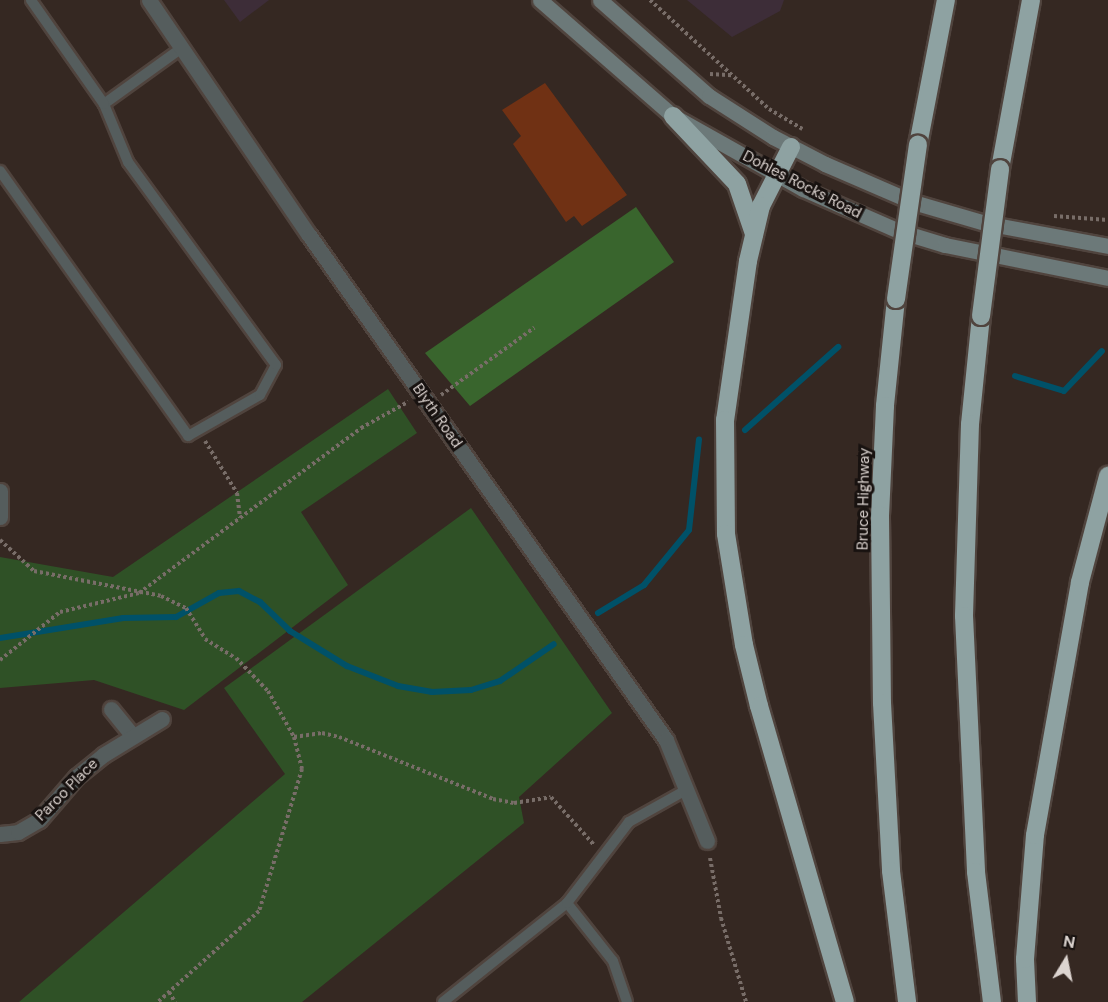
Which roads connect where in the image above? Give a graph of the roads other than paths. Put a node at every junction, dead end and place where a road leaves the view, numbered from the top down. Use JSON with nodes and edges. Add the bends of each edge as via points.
{"nodes":[{"id":1,"x":31,"y":0,"type":"edge"},
{"id":2,"x":149,"y":0,"type":"edge"},
{"id":3,"x":540,"y":0,"type":"edge"},
{"id":4,"x":600,"y":0,"type":"edge"},
{"id":5,"x":946,"y":0,"type":"edge"},
{"id":6,"x":1031,"y":0,"type":"edge"},
{"id":7,"x":183,"y":47,"type":"junction"},
{"id":8,"x":104,"y":104,"type":"junction"},
{"id":9,"x":673,"y":116,"type":"junction"},
{"id":10,"x":791,"y":147,"type":"junction"},
{"id":11,"x":0,"y":171,"type":"edge"},
{"id":12,"x":776,"y":175,"type":"junction"},
{"id":13,"x":754,"y":234,"type":"junction"},
{"id":14,"x":1108,"y":246,"type":"edge"},
{"id":15,"x":1108,"y":278,"type":"edge"},
{"id":16,"x":1108,"y":476,"type":"edge"},
{"id":17,"x":0,"y":491,"type":"edge"},
{"id":18,"x":0,"y":517,"type":"edge"},
{"id":19,"x":111,"y":709,"type":"dead end"},
{"id":20,"x":162,"y":719,"type":"dead end"},
{"id":21,"x":133,"y":736,"type":"junction"},
{"id":22,"x":686,"y":790,"type":"junction"},
{"id":23,"x":0,"y":834,"type":"edge"},
{"id":24,"x":706,"y":841,"type":"road end"},
{"id":25,"x":567,"y":903,"type":"junction"},
{"id":26,"x":443,"y":1002,"type":"edge"},
{"id":27,"x":627,"y":1002,"type":"edge"},
{"id":28,"x":845,"y":1002,"type":"edge"},
{"id":29,"x":907,"y":1002,"type":"edge"},
{"id":30,"x":992,"y":1002,"type":"edge"},
{"id":31,"x":1027,"y":1002,"type":"edge"}],
"edges":[{"from":1,"to":8,"type":"lane"},
{"from":2,"to":7,"type":"street","name":"Blyth Road"},
{"from":3,"to":9,"type":"main road","name":"Dohles Rocks Road"},
{"from":4,"to":10,"type":"main road","name":"Dohles Rocks Road","via":[[684,76],[729,110]]},
{"from":5,"to":29,"type":"highway","name":"Bruce Highway","bridge":true,"via":[[918,145],[896,299],[885,406],[880,515],[882,703],[891,871]]},
{"from":6,"to":30,"type":"highway","bridge":true,"via":[[1000,169],[970,424],[964,628],[976,872]]},
{"from":7,"to":8,"type":"lane"},
{"from":7,"to":22,"type":"street","name":"Blyth Road","via":[[666,740]]},
{"from":8,"to":11,"type":"lane","via":[[128,162],[276,365],[260,395],[188,436]]},
{"from":9,"to":12,"type":"main road","name":"Dohles Rocks Road"},
{"from":9,"to":13,"type":"highway","via":[[737,184]]},
{"from":10,"to":12,"type":"highway"},
{"from":10,"to":14,"type":"main road","name":"Dohles Rocks Road","via":[[913,202],[985,223]]},
{"from":12,"to":13,"type":"highway","via":[[761,206]]},
{"from":12,"to":15,"type":"main road","name":"Dohles Rocks Road","via":[[899,231],[981,254]]},
{"from":13,"to":28,"type":"highway","via":[[725,420],[724,495],[730,575],[759,706]]},
{"from":16,"to":31,"type":"highway","via":[[1080,582],[1035,835],[1025,959]]},
{"from":17,"to":18,"type":"street"},
{"from":19,"to":21,"type":"street"},
{"from":20,"to":21,"type":"street","name":"Paroo Place"},
{"from":21,"to":23,"type":"street","name":"Paroo Place","via":[[76,777],[39,820],[18,832]]},
{"from":22,"to":24,"type":"street","name":"Blyth Road"},
{"from":22,"to":25,"type":"lane","via":[[629,822]]},
{"from":25,"to":26,"type":"lane"},
{"from":25,"to":27,"type":"lane","via":[[613,961]]}]}
